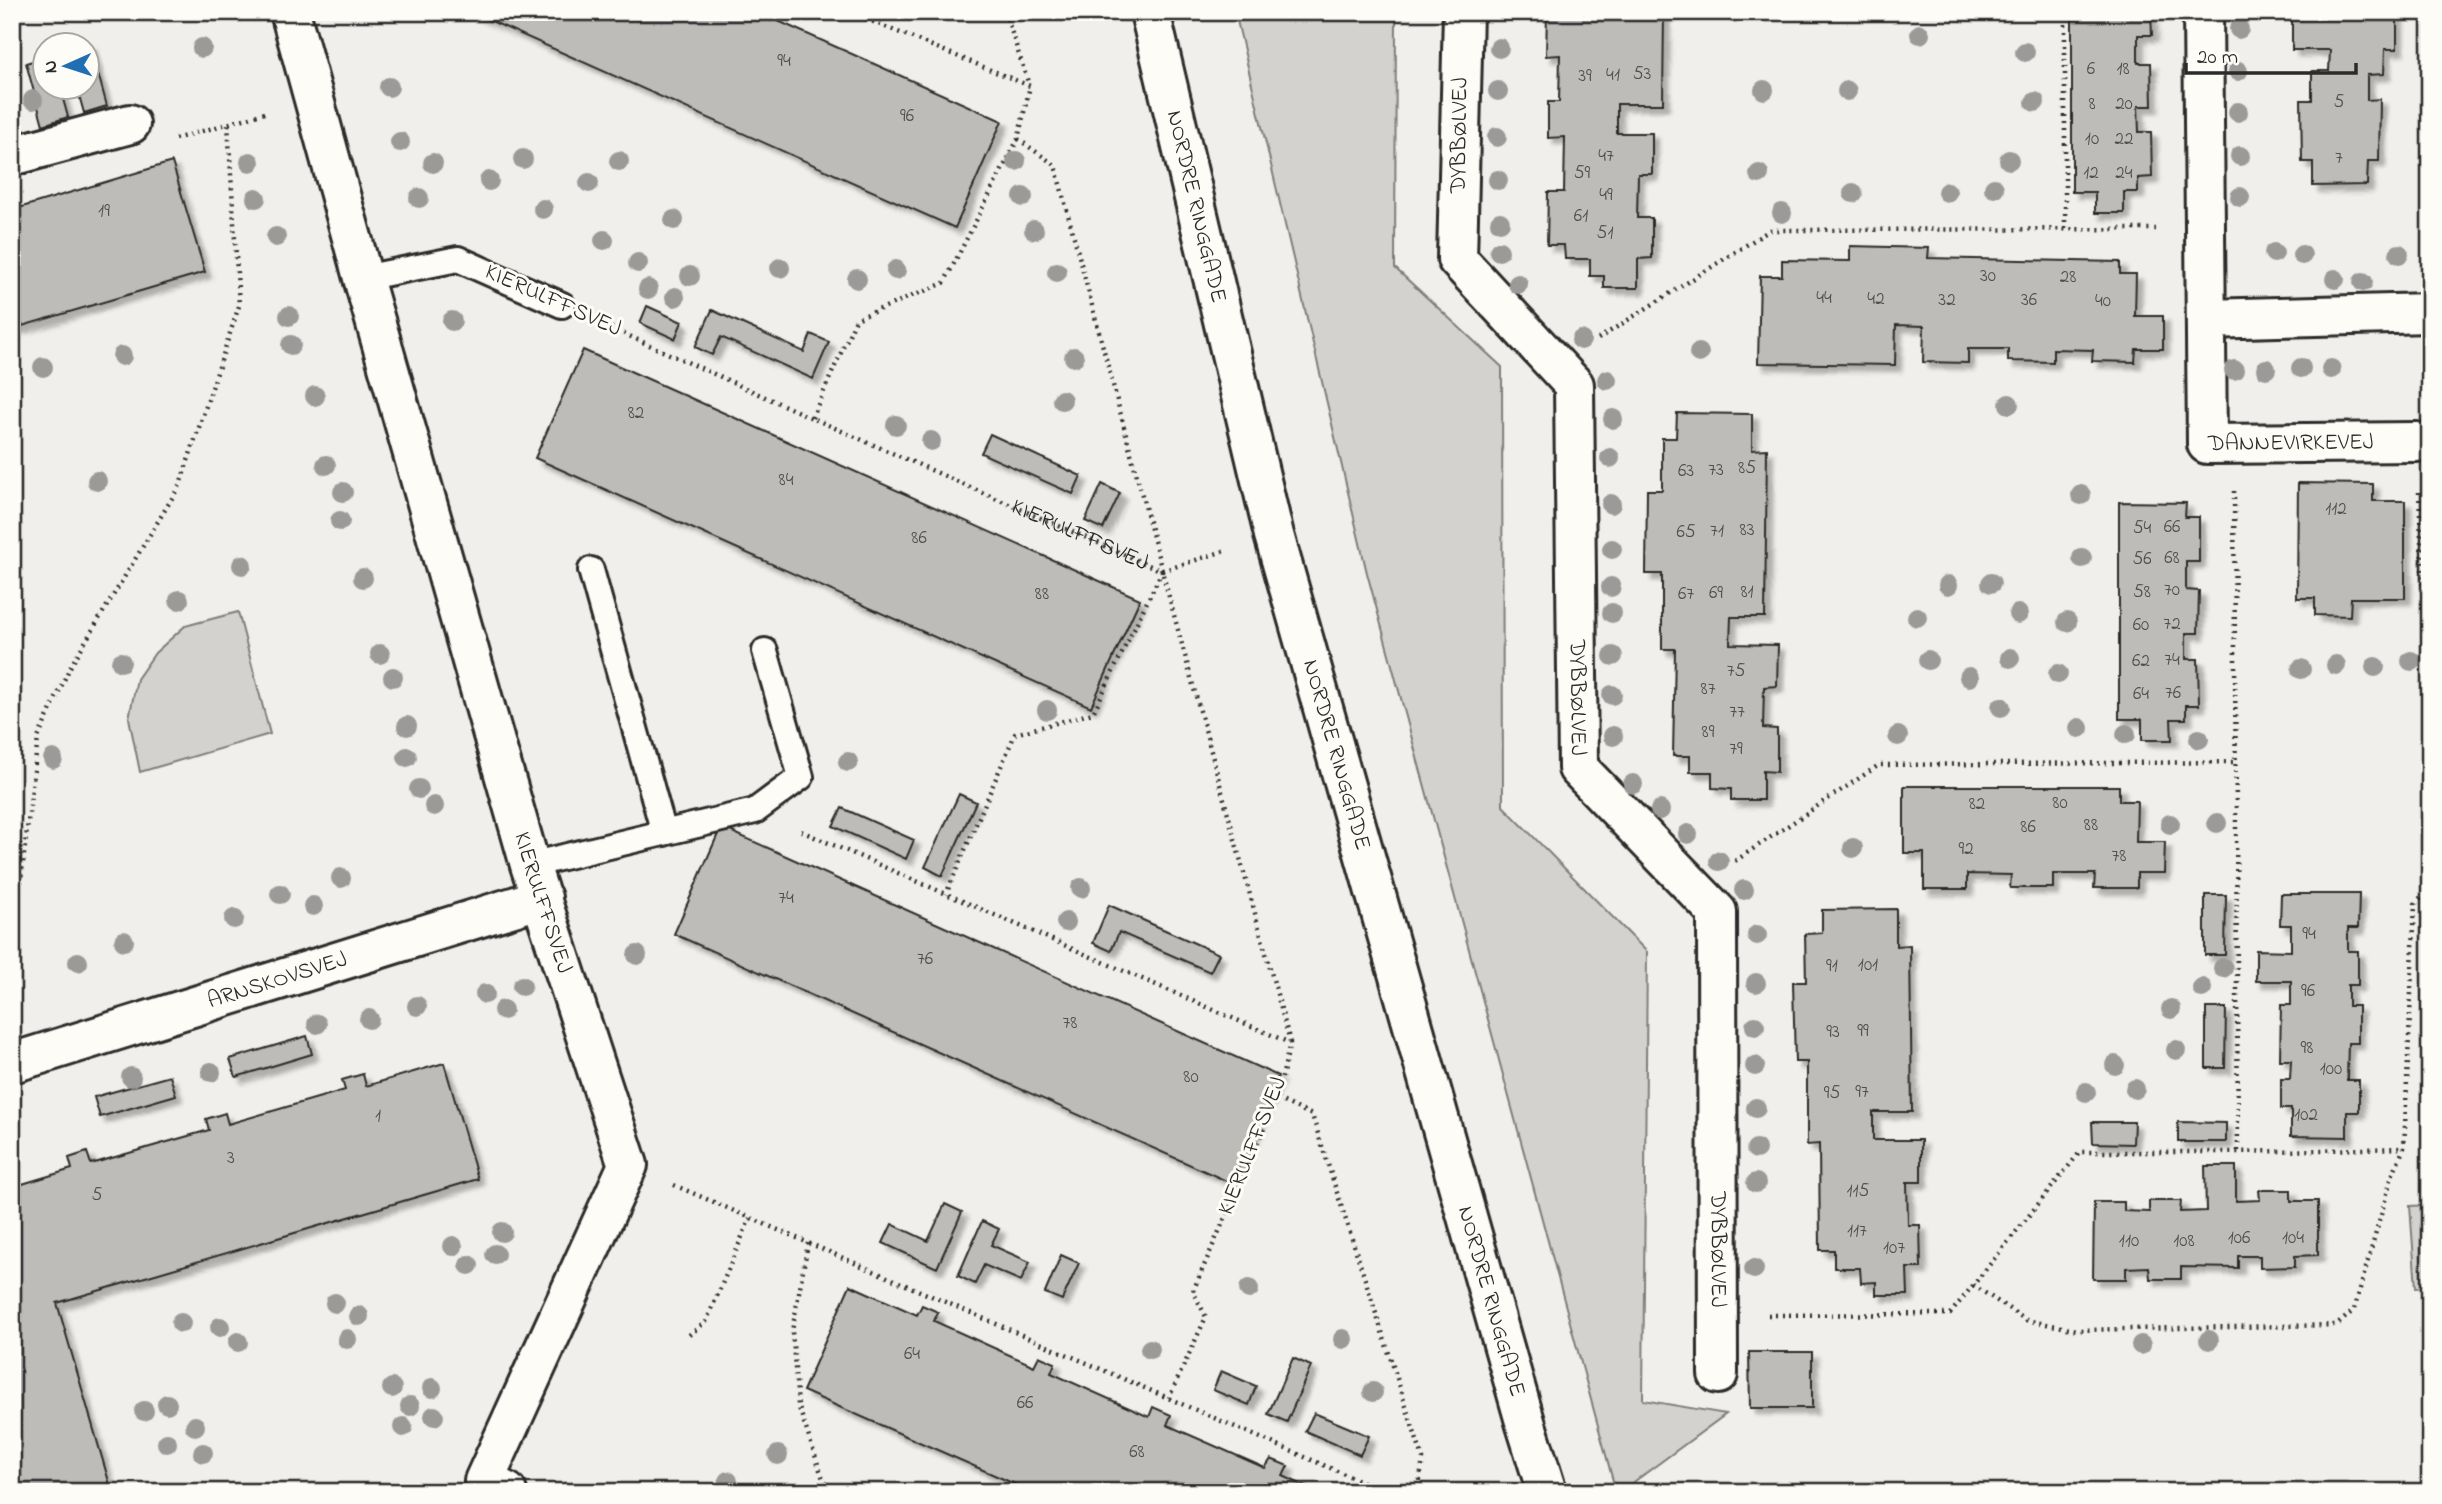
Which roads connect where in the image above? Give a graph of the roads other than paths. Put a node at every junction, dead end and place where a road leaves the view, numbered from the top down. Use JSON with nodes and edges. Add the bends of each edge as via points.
{"nodes":[{"id":1,"x":290,"y":12,"type":"edge"},
{"id":2,"x":1150,"y":12,"type":"edge"},
{"id":3,"x":1463,"y":12,"type":"edge"},
{"id":4,"x":2203,"y":12,"type":"edge"},
{"id":5,"x":130,"y":124,"type":"road end"},
{"id":6,"x":12,"y":156,"type":"edge"},
{"id":7,"x":363,"y":278,"type":"junction"},
{"id":8,"x":562,"y":305,"type":"road end"},
{"id":9,"x":2430,"y":313,"type":"edge"},
{"id":10,"x":2206,"y":318,"type":"junction"},
{"id":11,"x":2417,"y":442,"type":"road end"},
{"id":12,"x":591,"y":570,"type":"dead end"},
{"id":13,"x":765,"y":651,"type":"dead end"},
{"id":14,"x":664,"y":833,"type":"junction"},
{"id":15,"x":536,"y":881,"type":"junction"},
{"id":16,"x":12,"y":1063,"type":"edge"},
{"id":17,"x":1718,"y":1374,"type":"dead end"},
{"id":18,"x":507,"y":1492,"type":"edge"},
{"id":19,"x":1547,"y":1492,"type":"edge"}],
"edges":[{"from":1,"to":7,"type":"street","name":"KIERULFFSVEJ"},
{"from":2,"to":19,"type":"street","name":"NORDRE RINGGADE","via":[[1274,535]]},
{"from":3,"to":17,"type":"street","name":"DYBBØLVEJ","via":[[1457,260],[1574,386],[1578,768],[1717,912]]},
{"from":4,"to":10,"type":"street","name":"DANNEVIRKEVEJ"},
{"from":5,"to":6,"type":"street"},
{"from":7,"to":8,"type":"lane","name":"KIERULFFSVEJ","via":[[458,259]]},
{"from":7,"to":15,"type":"street","name":"KIERULFFSVEJ"},
{"from":9,"to":10,"type":"street"},
{"from":10,"to":11,"type":"street","name":"DANNEVIRKEVEJ","via":[[2207,444]]},
{"from":12,"to":14,"type":"lane"},
{"from":13,"to":14,"type":"lane","via":[[802,777],[755,811]]},
{"from":14,"to":15,"type":"lane"},
{"from":15,"to":16,"type":"street","name":"ARNSKOVSVEJ"},
{"from":15,"to":18,"type":"street","name":"KIERULFFSVEJ","via":[[628,1165],[484,1481]]}]}
